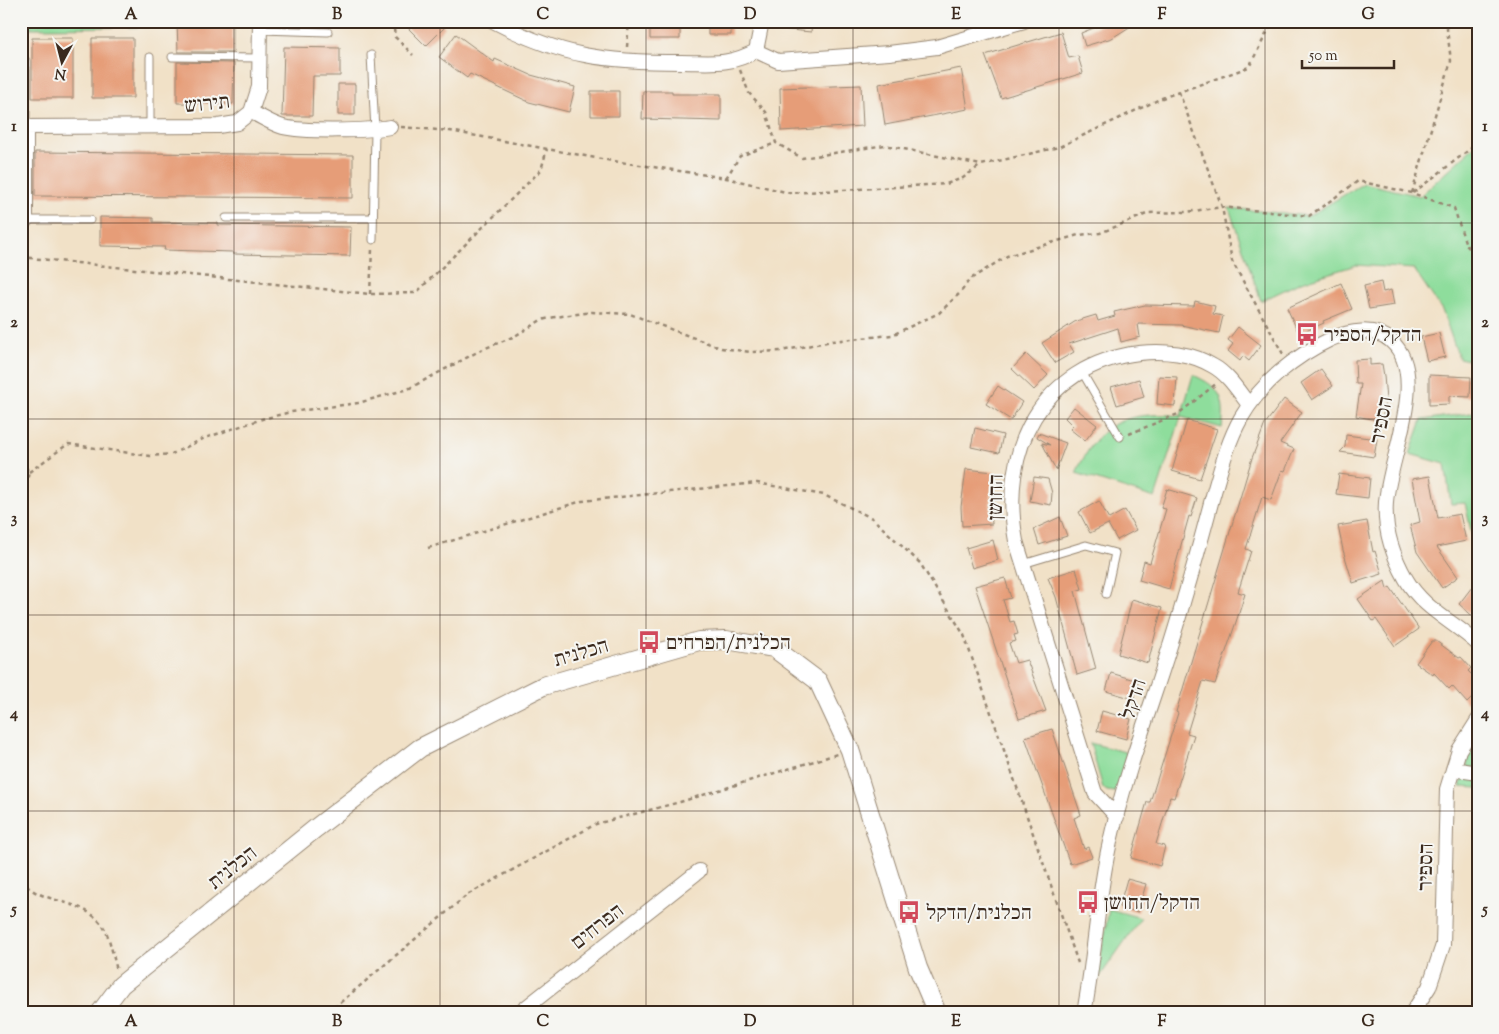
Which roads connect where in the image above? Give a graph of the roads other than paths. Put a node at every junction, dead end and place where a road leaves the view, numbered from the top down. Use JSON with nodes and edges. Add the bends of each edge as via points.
{"nodes":[{"id":1,"x":493,"y":21,"type":"edge"},
{"id":2,"x":762,"y":21,"type":"edge"},
{"id":3,"x":1024,"y":21,"type":"edge"},
{"id":4,"x":260,"y":25,"type":"edge"},
{"id":5,"x":328,"y":32,"type":"dead end"},
{"id":6,"x":756,"y":51,"type":"junction"},
{"id":7,"x":371,"y":55,"type":"dead end"},
{"id":8,"x":150,"y":56,"type":"dead end"},
{"id":9,"x":172,"y":57,"type":"dead end"},
{"id":10,"x":260,"y":58,"type":"junction"},
{"id":11,"x":26,"y":61,"type":"dead end"},
{"id":12,"x":251,"y":112,"type":"junction"},
{"id":13,"x":150,"y":126,"type":"junction"},
{"id":14,"x":24,"y":127,"type":"edge"},
{"id":15,"x":390,"y":127,"type":"dead end"},
{"id":16,"x":375,"y":130,"type":"junction"},
{"id":17,"x":226,"y":218,"type":"dead end"},
{"id":18,"x":373,"y":218,"type":"junction"},
{"id":19,"x":26,"y":220,"type":"joint"},
{"id":20,"x":90,"y":220,"type":"dead end"},
{"id":21,"x":373,"y":240,"type":"road end"},
{"id":22,"x":1082,"y":372,"type":"junction"},
{"id":23,"x":1249,"y":405,"type":"junction"},
{"id":24,"x":1120,"y":437,"type":"road end"},
{"id":25,"x":1023,"y":564,"type":"junction"},
{"id":26,"x":1106,"y":594,"type":"dead end"},
{"id":27,"x":1478,"y":644,"type":"edge"},
{"id":28,"x":1478,"y":720,"type":"edge"},
{"id":29,"x":1452,"y":769,"type":"junction"},
{"id":30,"x":1478,"y":773,"type":"edge"},
{"id":31,"x":1117,"y":817,"type":"junction"},
{"id":32,"x":699,"y":871,"type":"dead end"},
{"id":33,"x":100,"y":1013,"type":"edge"},
{"id":34,"x":520,"y":1013,"type":"edge"},
{"id":35,"x":937,"y":1013,"type":"edge"},
{"id":36,"x":1084,"y":1013,"type":"edge"},
{"id":37,"x":1412,"y":1013,"type":"edge"}],
"edges":[{"from":1,"to":6,"type":"street","via":[[522,37],[555,49],[625,62],[731,62]]},
{"from":2,"to":6,"type":"street"},
{"from":3,"to":6,"type":"street","via":[[937,47],[889,53],[778,61]]},
{"from":4,"to":5,"type":"lane"},
{"from":4,"to":10,"type":"street"},
{"from":7,"to":16,"type":"lane"},
{"from":8,"to":13,"type":"lane"},
{"from":9,"to":10,"type":"lane"},
{"from":10,"to":12,"type":"street","via":[[258,95]]},
{"from":11,"to":14,"type":"lane"},
{"from":12,"to":13,"type":"street","name":"תירוש","via":[[230,125]]},
{"from":12,"to":16,"type":"street","name":"תירוש","via":[[283,127]]},
{"from":13,"to":14,"type":"street","name":"תירוש"},
{"from":14,"to":19,"type":"street"},
{"from":15,"to":16,"type":"street","name":"תירוש"},
{"from":16,"to":18,"type":"lane"},
{"from":17,"to":18,"type":"lane"},
{"from":18,"to":21,"type":"lane"},
{"from":19,"to":20,"type":"lane"},
{"from":22,"to":23,"type":"street","name":"החושן","via":[[1130,354],[1165,352],[1215,366]]},
{"from":22,"to":24,"type":"lane"},
{"from":22,"to":25,"type":"street","name":"החושן","via":[[1066,382],[1050,399],[1029,426],[1021,444],[1013,478],[1011,507]]},
{"from":23,"to":27,"type":"street","name":"הספיר","via":[[1288,365],[1334,338],[1365,331],[1390,339],[1398,349],[1408,382],[1385,503],[1392,548],[1418,597]]},
{"from":23,"to":31,"type":"street","name":"הדקל","via":[[1222,466],[1178,624]]},
{"from":25,"to":26,"type":"lane","via":[[1086,545],[1115,553]]},
{"from":25,"to":31,"type":"street","name":"החושן","via":[[1095,793]]},
{"from":28,"to":29,"type":"street","name":"הספיר","via":[[1459,750]]},
{"from":29,"to":30,"type":"street"},
{"from":29,"to":37,"type":"street","name":"הספיר","via":[[1445,805],[1443,945],[1429,987]]},
{"from":31,"to":36,"type":"street","name":"הדקל","via":[[1105,870]]},
{"from":32,"to":34,"type":"street","name":"הפרחים"},
{"from":33,"to":35,"type":"street","name":"הכלנית","via":[[121,985],[420,748],[543,686],[699,642],[726,640],[774,648],[818,681],[850,750],[918,968]]}]}
